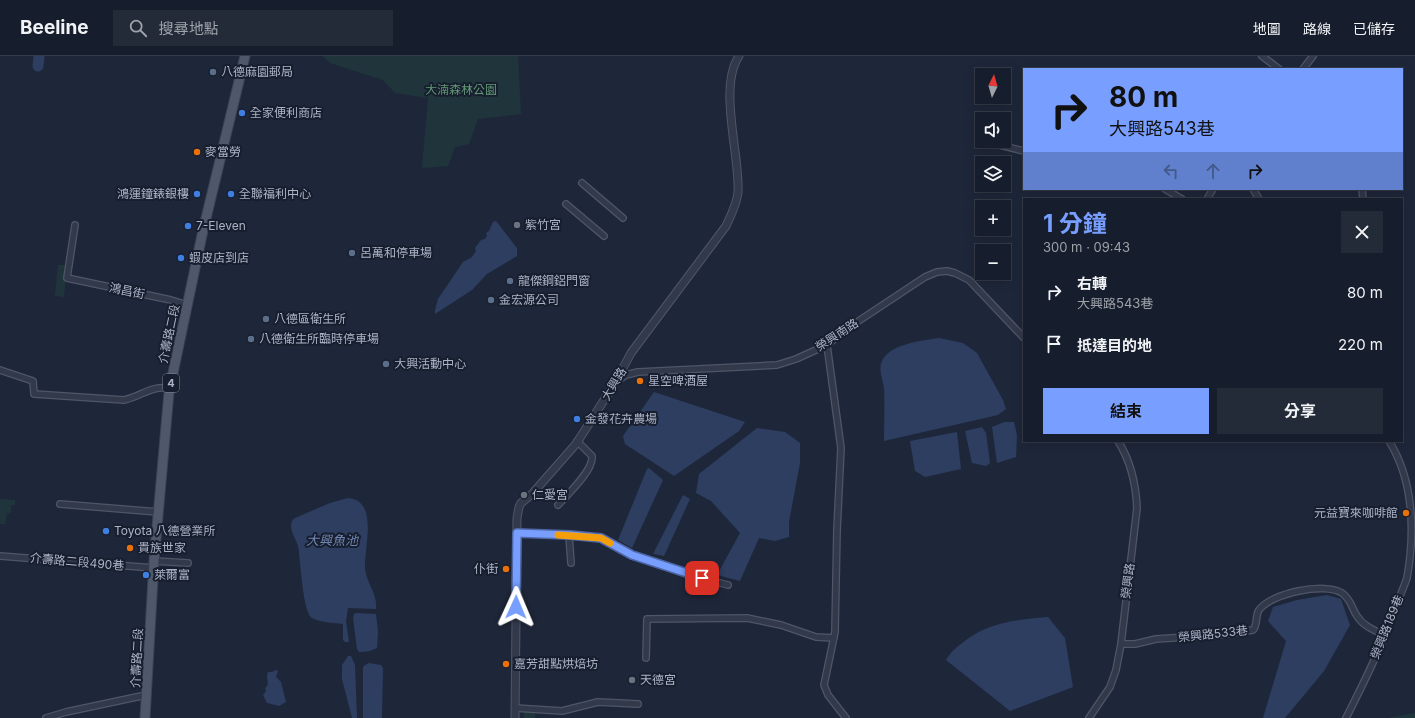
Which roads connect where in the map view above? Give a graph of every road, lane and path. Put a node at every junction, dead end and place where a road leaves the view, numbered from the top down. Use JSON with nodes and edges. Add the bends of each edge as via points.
{"nodes":[{"id":1,"x":245,"y":56,"type":"edge"},
{"id":2,"x":739,"y":56,"type":"edge"},
{"id":3,"x":1262,"y":56,"type":"edge"},
{"id":4,"x":1314,"y":56,"type":"edge"},
{"id":5,"x":1278,"y":68,"type":"edge"},
{"id":6,"x":1304,"y":68,"type":"edge"},
{"id":7,"x":1011,"y":148,"type":"edge"},
{"id":8,"x":1023,"y":151,"type":"edge"},
{"id":9,"x":582,"y":183,"type":"dead end"},
{"id":10,"x":1167,"y":190,"type":"edge"},
{"id":11,"x":1180,"y":198,"type":"edge"},
{"id":12,"x":566,"y":204,"type":"dead end"},
{"id":13,"x":623,"y":218,"type":"dead end"},
{"id":14,"x":75,"y":225,"type":"dead end"},
{"id":15,"x":604,"y":236,"type":"dead end"},
{"id":16,"x":187,"y":305,"type":"junction"},
{"id":17,"x":1023,"y":337,"type":"edge"},
{"id":18,"x":827,"y":345,"type":"junction"},
{"id":19,"x":0,"y":370,"type":"edge"},
{"id":20,"x":615,"y":383,"type":"junction"},
{"id":21,"x":170,"y":388,"type":"junction"},
{"id":22,"x":578,"y":441,"type":"junction"},
{"id":23,"x":1119,"y":442,"type":"edge"},
{"id":24,"x":1390,"y":442,"type":"edge"},
{"id":25,"x":60,"y":504,"type":"dead end"},
{"id":26,"x":558,"y":505,"type":"dead end"},
{"id":27,"x":158,"y":512,"type":"junction"},
{"id":28,"x":517,"y":533,"type":"junction"},
{"id":29,"x":570,"y":535,"type":"junction"},
{"id":30,"x":0,"y":556,"type":"edge"},
{"id":31,"x":188,"y":563,"type":"dead end"},
{"id":32,"x":570,"y":563,"type":"dead end"},
{"id":33,"x":154,"y":565,"type":"junction"},
{"id":34,"x":728,"y":585,"type":"dead end"},
{"id":35,"x":1384,"y":635,"type":"junction"},
{"id":36,"x":834,"y":638,"type":"junction"},
{"id":37,"x":1121,"y":644,"type":"junction"},
{"id":38,"x":646,"y":658,"type":"dead end"},
{"id":39,"x":146,"y":695,"type":"junction"},
{"id":40,"x":638,"y":704,"type":"dead end"},
{"id":41,"x":515,"y":708,"type":"junction"},
{"id":42,"x":46,"y":718,"type":"edge"},
{"id":43,"x":145,"y":718,"type":"edge"},
{"id":44,"x":515,"y":718,"type":"edge"},
{"id":45,"x":846,"y":718,"type":"edge"},
{"id":46,"x":1089,"y":718,"type":"edge"},
{"id":47,"x":1346,"y":718,"type":"edge"}],
"edges":[{"from":1,"to":16,"type":"main road","name":"介壽路二段","number":"4"},
{"from":2,"to":20,"type":"street","name":"大興路","via":[[730,88],[738,191],[733,212],[726,226],[631,353]]},
{"from":3,"to":5,"type":"street"},
{"from":4,"to":6,"type":"street"},
{"from":7,"to":8,"type":"street"},
{"from":9,"to":13,"type":"street"},
{"from":10,"to":11,"type":"street"},
{"from":12,"to":15,"type":"street"},
{"from":14,"to":16,"type":"street","name":"鴻昌街","via":[[66,278]]},
{"from":16,"to":21,"type":"main road","name":"介壽路二段","number":"4"},
{"from":17,"to":18,"type":"street","name":"榮興南路","via":[[969,280],[946,271],[925,277]]},
{"from":18,"to":20,"type":"street","name":"榮興南路","via":[[796,359],[777,364],[638,372]]},
{"from":18,"to":36,"type":"street","via":[[840,448]]},
{"from":19,"to":21,"type":"street","via":[[33,381],[34,394],[124,400],[135,398],[150,389]]},
{"from":20,"to":22,"type":"street","name":"大興路"},
{"from":21,"to":27,"type":"main road","name":"介壽路二段","number":"4"},
{"from":22,"to":26,"type":"street","via":[[592,456],[591,464]]},
{"from":22,"to":28,"type":"street","name":"大興路","via":[[532,494],[521,503]]},
{"from":23,"to":37,"type":"street","name":"榮興路","via":[[1125,452],[1132,476],[1137,508]]},
{"from":24,"to":35,"type":"street","name":"榮興路189巷","via":[[1411,492],[1415,530],[1408,578]]},
{"from":25,"to":27,"type":"street"},
{"from":27,"to":33,"type":"main road","name":"介壽路二段","number":"4"},
{"from":28,"to":29,"type":"street"},
{"from":28,"to":41,"type":"street","name":"大興路"},
{"from":29,"to":32,"type":"street"},
{"from":29,"to":34,"type":"street","via":[[601,538],[632,555],[689,575]]},
{"from":30,"to":33,"type":"street","name":"介壽路二段490巷"},
{"from":31,"to":33,"type":"street","name":"介壽路二段490巷"},
{"from":33,"to":39,"type":"main road","name":"介壽路二段","number":"4"},
{"from":35,"to":37,"type":"street","name":"榮興路533巷","via":[[1363,624],[1344,594],[1334,589],[1321,588],[1294,592],[1275,599],[1259,611],[1256,628],[1253,630]]},
{"from":35,"to":47,"type":"street","name":"榮興路189巷"},
{"from":36,"to":38,"type":"street","via":[[816,636],[747,618],[646,619]]},
{"from":36,"to":45,"type":"street","via":[[824,685],[828,695]]},
{"from":37,"to":46,"type":"street","name":"榮興路","via":[[1110,687]]},
{"from":39,"to":42,"type":"street"},
{"from":39,"to":43,"type":"main road","name":"介壽路二段","number":"4"},
{"from":40,"to":41,"type":"street","via":[[598,702],[562,711]]},
{"from":41,"to":44,"type":"street","name":"大興路"}]}
